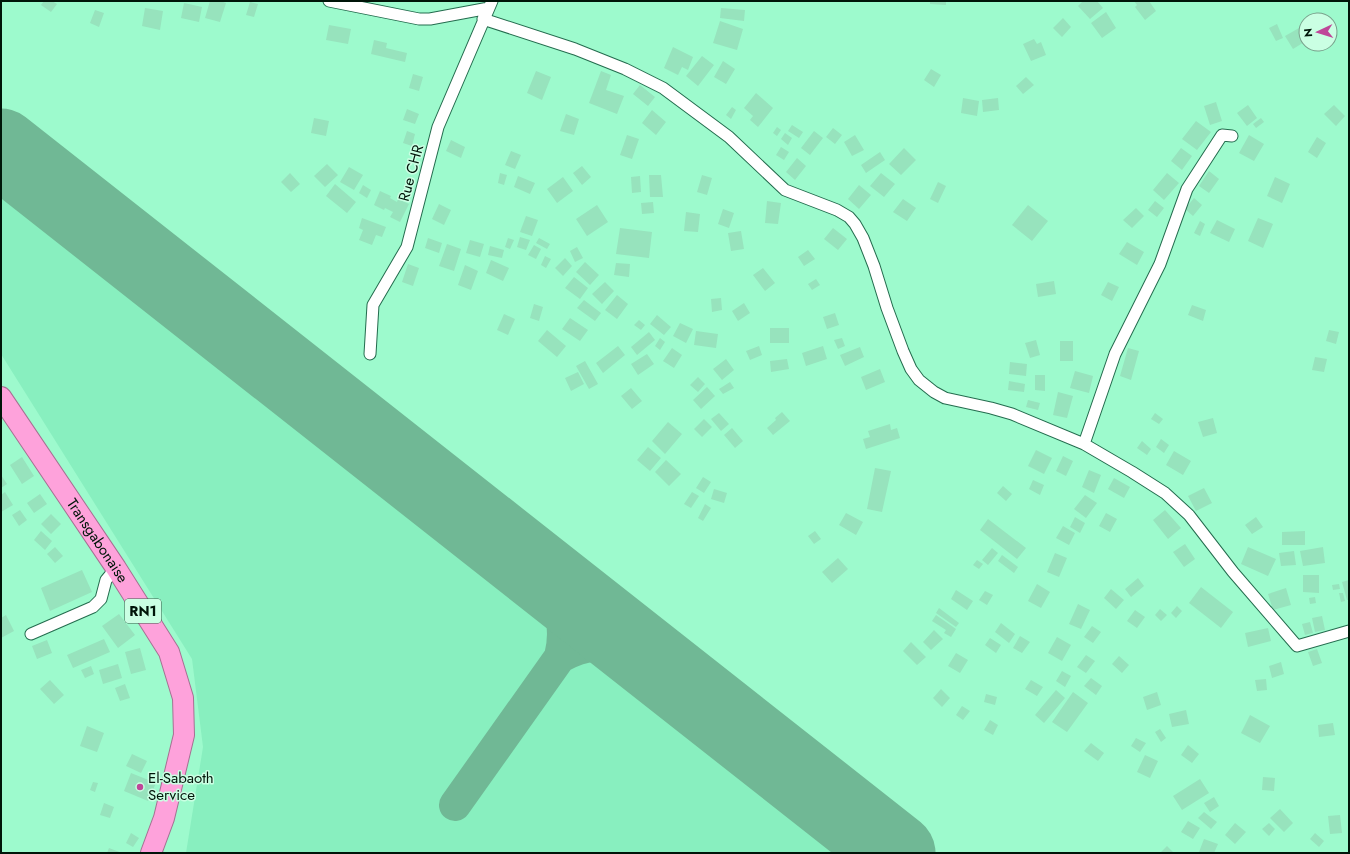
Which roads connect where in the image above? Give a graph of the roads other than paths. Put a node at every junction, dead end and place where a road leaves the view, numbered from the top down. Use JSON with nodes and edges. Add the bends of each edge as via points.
{"nodes":[{"id":1,"x":329,"y":1,"type":"edge"},
{"id":2,"x":490,"y":4,"type":"edge"},
{"id":3,"x":483,"y":19,"type":"junction"},
{"id":4,"x":1232,"y":136,"type":"dead end"},
{"id":5,"x":370,"y":354,"type":"dead end"},
{"id":6,"x":1,"y":397,"type":"edge"},
{"id":7,"x":1084,"y":444,"type":"junction"},
{"id":8,"x":116,"y":568,"type":"junction"},
{"id":9,"x":1349,"y":631,"type":"edge"},
{"id":10,"x":31,"y":634,"type":"dead end"},
{"id":11,"x":151,"y":853,"type":"edge"}],
"edges":[{"from":1,"to":2,"type":"street","via":[[419,19],[448,16]]},
{"from":2,"to":3,"type":"street","name":"Rue CHR"},
{"from":3,"to":5,"type":"street","name":"Rue CHR","via":[[438,127],[407,247],[373,305]]},
{"from":3,"to":7,"type":"street","via":[[575,49],[663,88],[729,137],[786,190],[849,217],[863,238],[886,308],[911,369],[919,380],[945,398],[1012,414]]},
{"from":4,"to":7,"type":"street","via":[[1222,135],[1187,189],[1160,264],[1115,354]]},
{"from":6,"to":8,"type":"highway","name":"Transgabonaise","number":"RN1"},
{"from":7,"to":9,"type":"street","via":[[1165,494],[1189,515],[1296,646]]},
{"from":8,"to":10,"type":"street","via":[[106,580],[101,599],[93,607]]},
{"from":8,"to":11,"type":"highway","name":"Transgabonaise","number":"RN1","via":[[169,652],[183,698],[184,735],[164,818]]}]}
